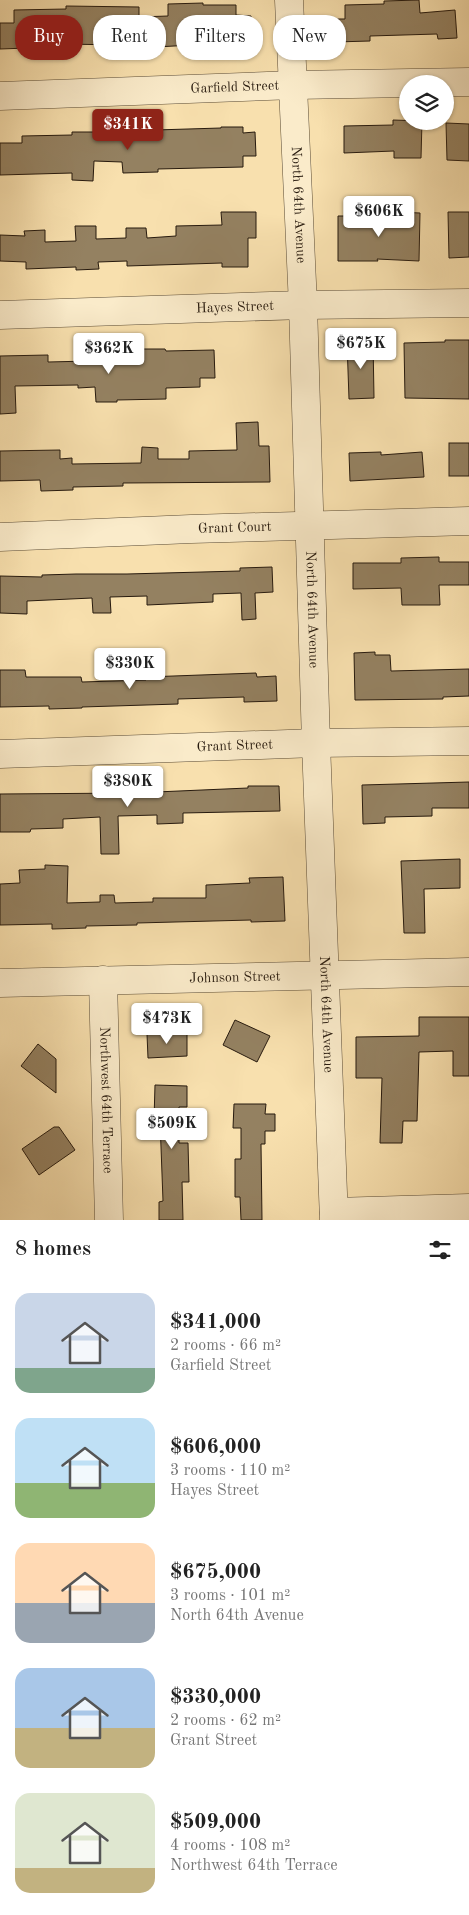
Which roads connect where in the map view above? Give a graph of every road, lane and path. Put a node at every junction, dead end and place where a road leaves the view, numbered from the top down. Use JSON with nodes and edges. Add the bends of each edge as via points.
{"nodes":[{"id":1,"x":289,"y":0,"type":"edge"},
{"id":2,"x":469,"y":82,"type":"edge"},
{"id":3,"x":294,"y":86,"type":"junction"},
{"id":4,"x":0,"y":96,"type":"edge"},
{"id":5,"x":469,"y":302,"type":"edge"},
{"id":6,"x":303,"y":305,"type":"junction"},
{"id":7,"x":0,"y":316,"type":"edge"},
{"id":8,"x":469,"y":521,"type":"edge"},
{"id":9,"x":310,"y":525,"type":"junction"},
{"id":10,"x":0,"y":537,"type":"edge"},
{"id":11,"x":469,"y":741,"type":"edge"},
{"id":12,"x":316,"y":743,"type":"junction"},
{"id":13,"x":0,"y":754,"type":"edge"},
{"id":14,"x":469,"y":972,"type":"edge"},
{"id":15,"x":324,"y":975,"type":"junction"},
{"id":16,"x":103,"y":980,"type":"junction"},
{"id":17,"x":0,"y":983,"type":"edge"},
{"id":18,"x":469,"y":1208,"type":"edge"},
{"id":19,"x":334,"y":1216,"type":"edge"},
{"id":20,"x":109,"y":1220,"type":"edge"}],
"edges":[{"from":1,"to":3,"type":"street","name":"North 64th Avenue"},
{"from":2,"to":3,"type":"street","name":"Garfield Street"},
{"from":3,"to":4,"type":"street","name":"Garfield Street"},
{"from":3,"to":6,"type":"street","name":"North 64th Avenue"},
{"from":5,"to":6,"type":"street","name":"Hayes Street"},
{"from":6,"to":7,"type":"street","name":"Hayes Street"},
{"from":6,"to":9,"type":"street","name":"North 64th Avenue"},
{"from":8,"to":9,"type":"street","name":"Grant Court"},
{"from":9,"to":10,"type":"street","name":"Grant Court"},
{"from":9,"to":12,"type":"street","name":"North 64th Avenue"},
{"from":11,"to":12,"type":"street","name":"Grant Street"},
{"from":12,"to":13,"type":"street","name":"Grant Street"},
{"from":12,"to":15,"type":"street","name":"North 64th Avenue"},
{"from":14,"to":15,"type":"street","name":"Johnson Street"},
{"from":15,"to":16,"type":"street","name":"Johnson Street"},
{"from":15,"to":19,"type":"street","name":"North 64th Avenue"},
{"from":16,"to":17,"type":"street","name":"Johnson Street"},
{"from":16,"to":20,"type":"street","name":"Northwest 64th Terrace"},
{"from":18,"to":19,"type":"street"}]}
